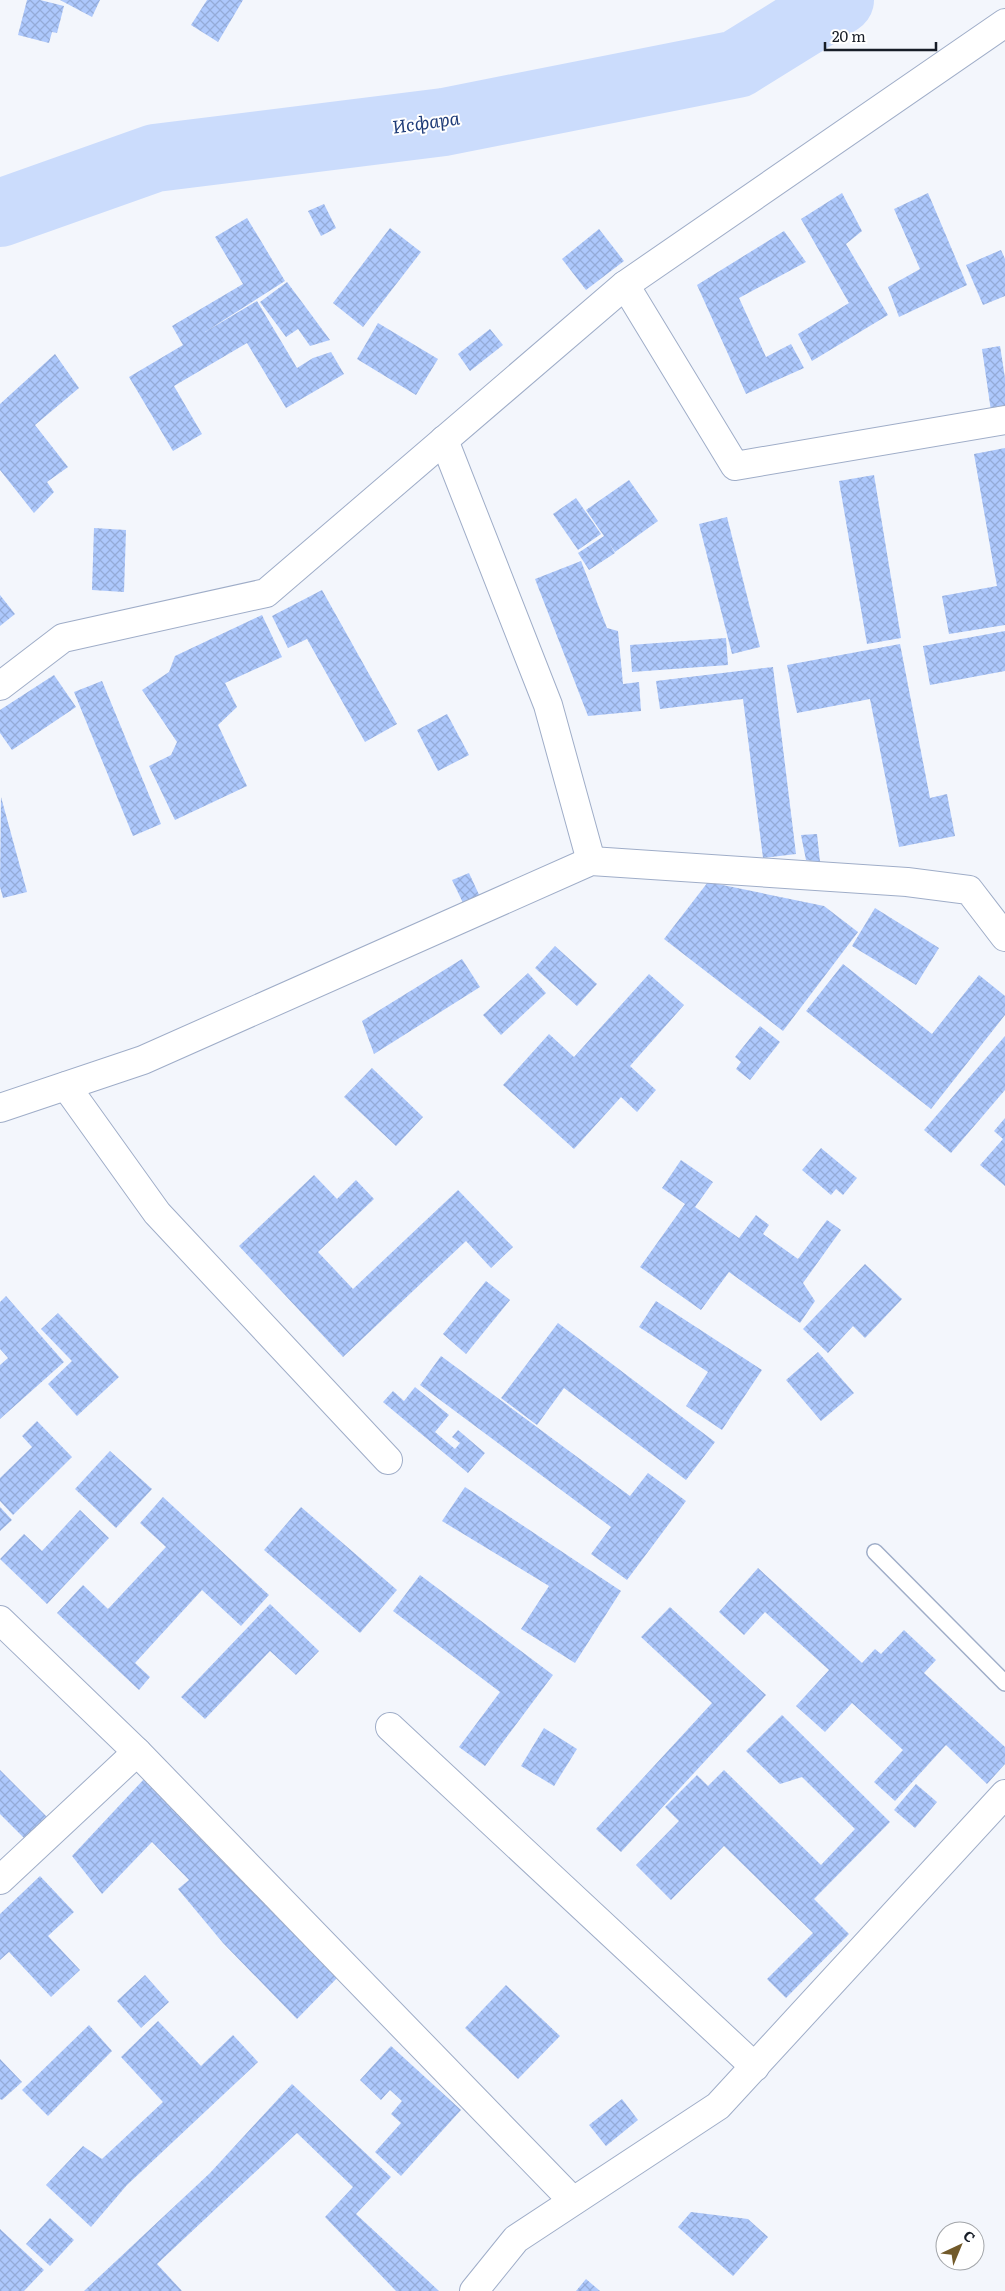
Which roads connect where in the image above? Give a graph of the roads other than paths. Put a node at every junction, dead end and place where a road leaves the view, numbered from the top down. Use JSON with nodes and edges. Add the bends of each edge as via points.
{"nodes":[{"id":1,"x":1005,"y":23,"type":"edge"},
{"id":2,"x":625,"y":285,"type":"junction"},
{"id":3,"x":1005,"y":420,"type":"edge"},
{"id":4,"x":444,"y":440,"type":"junction"},
{"id":5,"x":0,"y":686,"type":"edge"},
{"id":6,"x":591,"y":861,"type":"junction"},
{"id":7,"x":1005,"y":937,"type":"edge"},
{"id":8,"x":66,"y":1086,"type":"junction"},
{"id":9,"x":0,"y":1108,"type":"edge"},
{"id":10,"x":388,"y":1460,"type":"dead end"},
{"id":11,"x":875,"y":1552,"type":"dead end"},
{"id":12,"x":0,"y":1620,"type":"edge"},
{"id":13,"x":1005,"y":1683,"type":"edge"},
{"id":14,"x":390,"y":1727,"type":"dead end"},
{"id":15,"x":137,"y":1752,"type":"junction"},
{"id":16,"x":1005,"y":1794,"type":"edge"},
{"id":17,"x":0,"y":1880,"type":"edge"},
{"id":18,"x":755,"y":2067,"type":"junction"},
{"id":19,"x":574,"y":2201,"type":"junction"},
{"id":20,"x":474,"y":2291,"type":"edge"}],
"edges":[{"from":1,"to":2,"type":"street"},
{"from":2,"to":3,"type":"street","via":[[735,466]]},
{"from":2,"to":4,"type":"street"},
{"from":4,"to":5,"type":"street","via":[[266,593],[63,638]]},
{"from":4,"to":6,"type":"street","via":[[548,705]]},
{"from":6,"to":7,"type":"street","via":[[907,882],[969,890]]},
{"from":6,"to":8,"type":"street","via":[[143,1060]]},
{"from":8,"to":9,"type":"street"},
{"from":8,"to":10,"type":"street","via":[[157,1212]]},
{"from":11,"to":13,"type":"lane"},
{"from":12,"to":15,"type":"street"},
{"from":14,"to":18,"type":"street"},
{"from":15,"to":17,"type":"street"},
{"from":15,"to":19,"type":"street"},
{"from":16,"to":18,"type":"street"},
{"from":18,"to":19,"type":"street","via":[[718,2106]]},
{"from":19,"to":20,"type":"street","via":[[516,2239]]}]}
